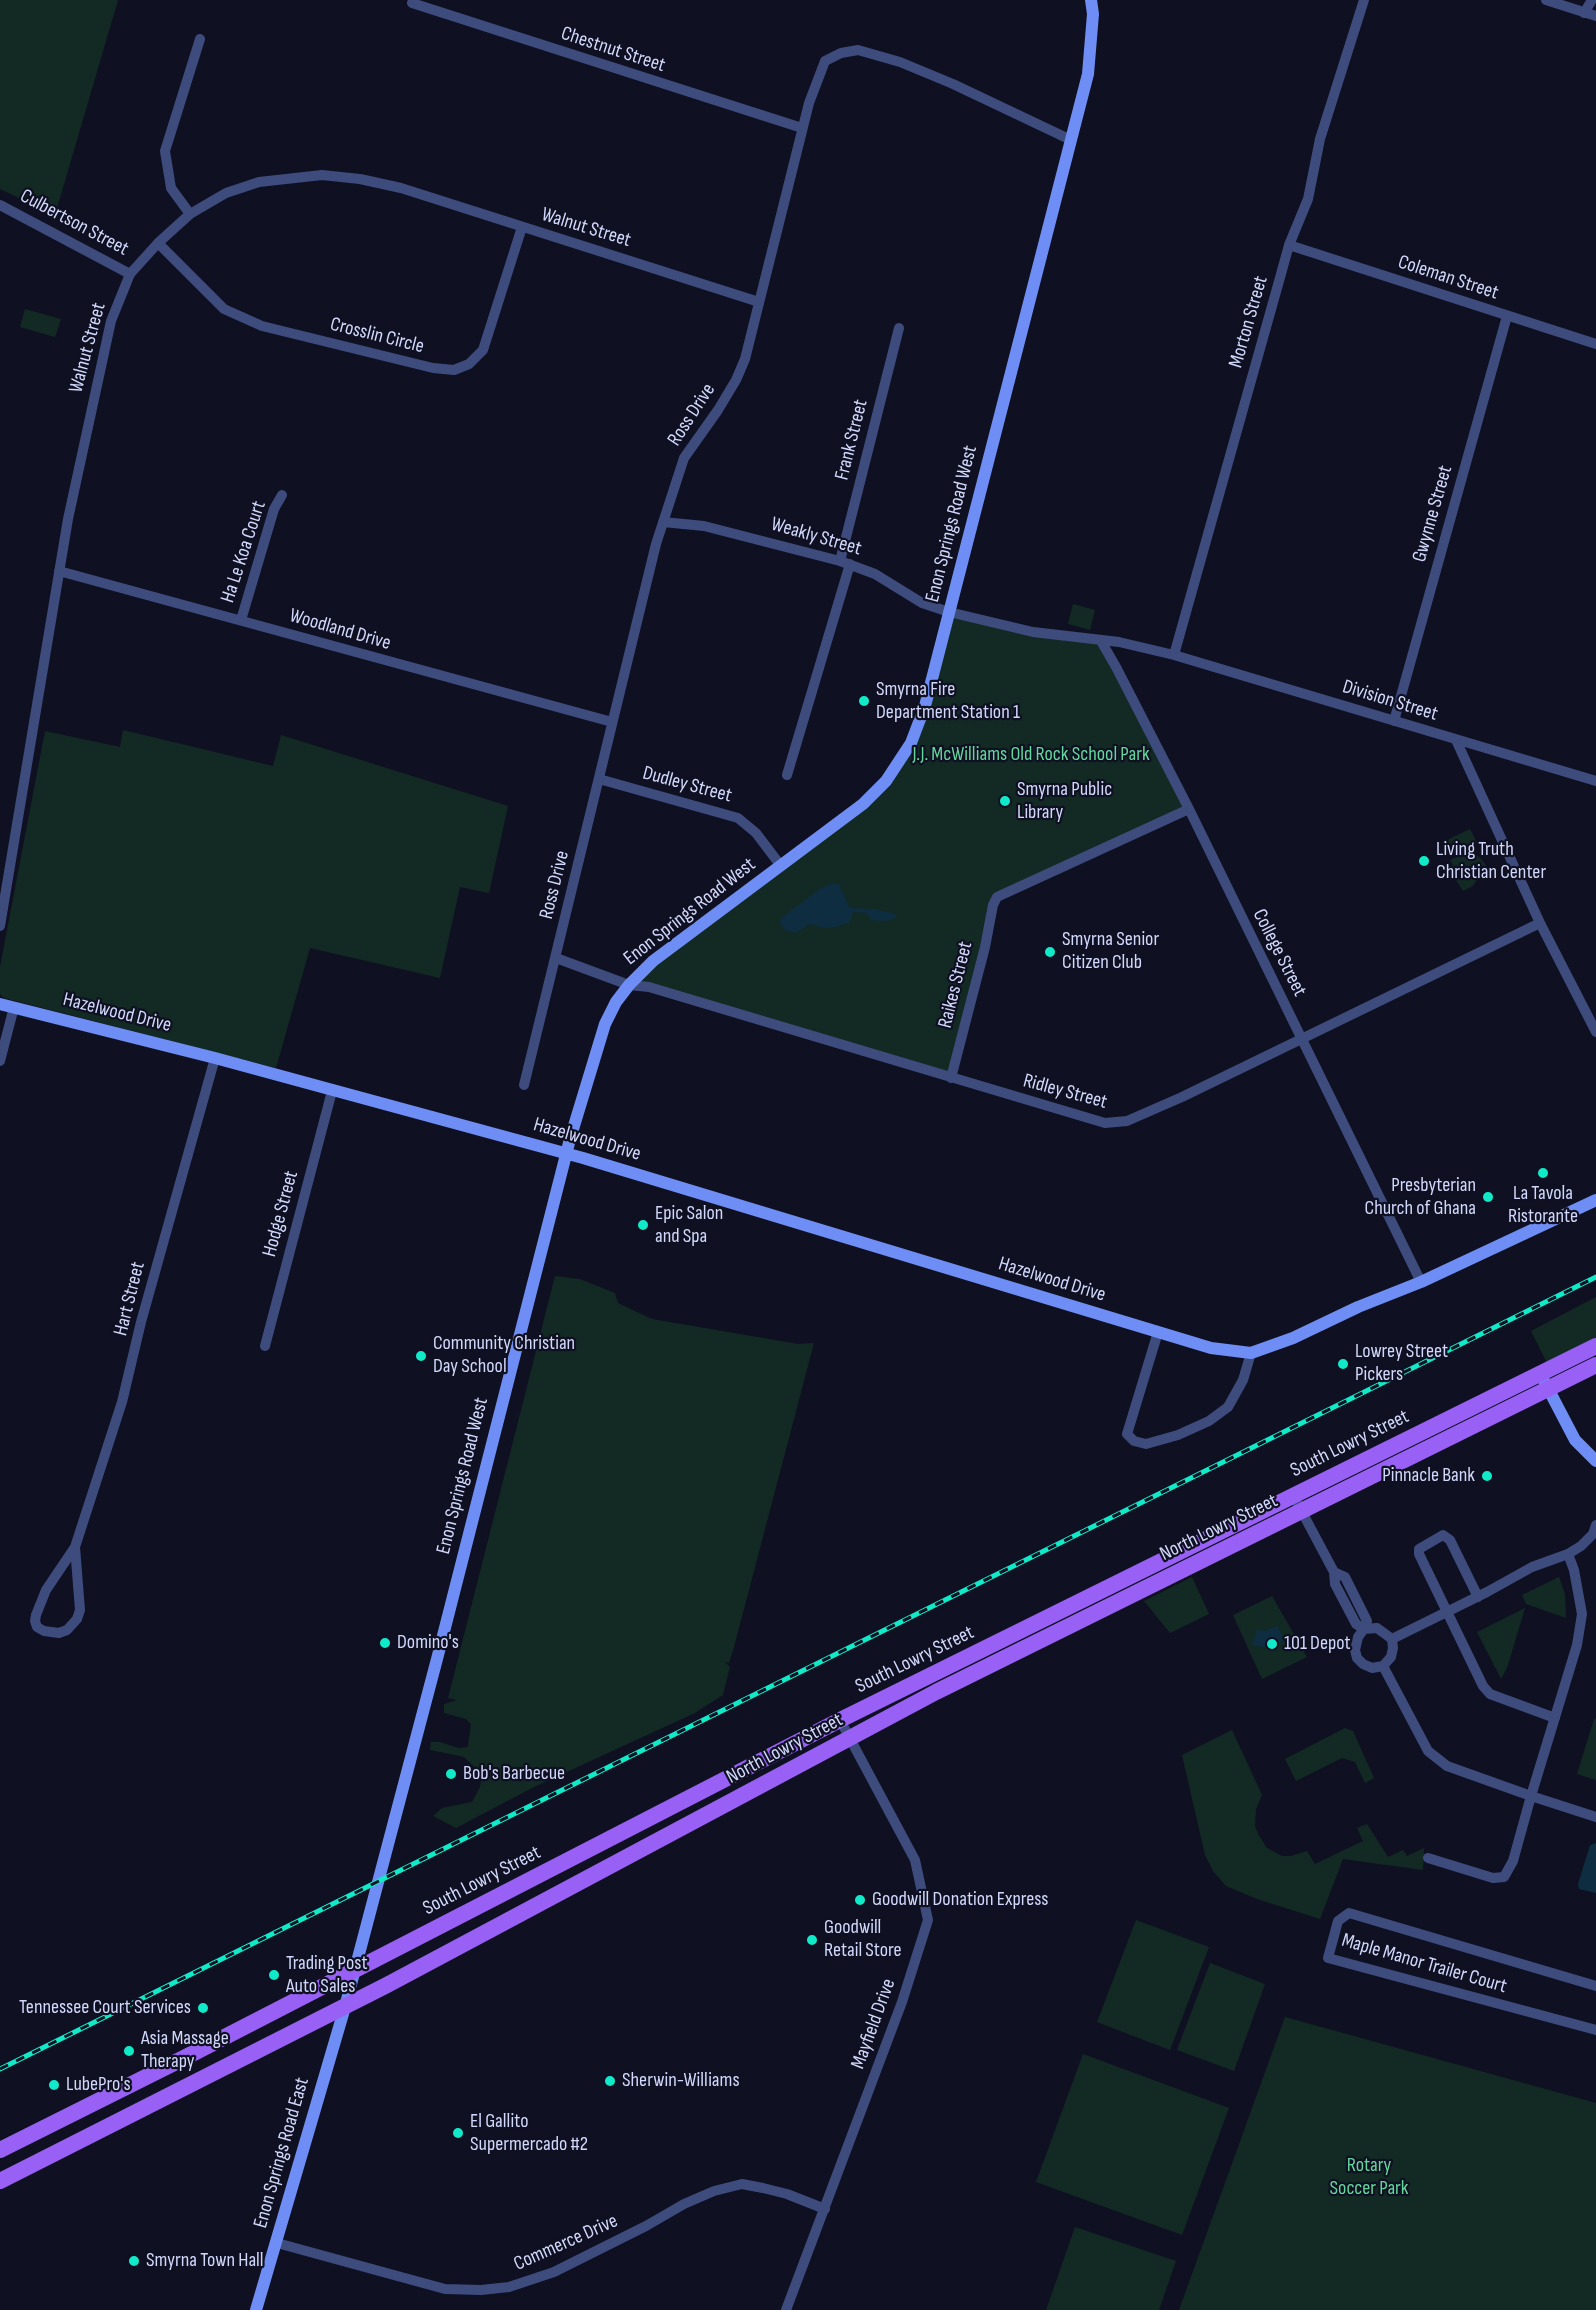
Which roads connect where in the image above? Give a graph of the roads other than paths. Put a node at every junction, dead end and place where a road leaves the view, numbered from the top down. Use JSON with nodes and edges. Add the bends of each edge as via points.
{"nodes":[{"id":1,"x":1091,"y":0,"type":"edge"},
{"id":2,"x":1364,"y":0,"type":"edge"},
{"id":3,"x":1545,"y":0,"type":"edge"},
{"id":4,"x":1592,"y":0,"type":"edge"},
{"id":5,"x":412,"y":3,"type":"dead end"},
{"id":6,"x":1584,"y":13,"type":"junction"},
{"id":7,"x":1596,"y":16,"type":"edge"},
{"id":8,"x":201,"y":39,"type":"dead end"},
{"id":9,"x":802,"y":128,"type":"junction"},
{"id":10,"x":1071,"y":140,"type":"junction"},
{"id":11,"x":0,"y":205,"type":"edge"},
{"id":12,"x":190,"y":214,"type":"junction"},
{"id":13,"x":522,"y":227,"type":"junction"},
{"id":14,"x":158,"y":243,"type":"junction"},
{"id":15,"x":1289,"y":245,"type":"junction"},
{"id":16,"x":130,"y":274,"type":"junction"},
{"id":17,"x":759,"y":302,"type":"junction"},
{"id":18,"x":1507,"y":316,"type":"junction"},
{"id":19,"x":898,"y":328,"type":"dead end"},
{"id":20,"x":1596,"y":344,"type":"edge"},
{"id":21,"x":282,"y":495,"type":"dead end"},
{"id":22,"x":663,"y":522,"type":"junction"},
{"id":23,"x":845,"y":563,"type":"junction"},
{"id":24,"x":59,"y":571,"type":"junction"},
{"id":25,"x":949,"y":612,"type":"junction"},
{"id":26,"x":241,"y":620,"type":"junction"},
{"id":27,"x":1101,"y":641,"type":"junction"},
{"id":28,"x":1174,"y":655,"type":"junction"},
{"id":29,"x":612,"y":722,"type":"junction"},
{"id":30,"x":1394,"y":722,"type":"junction"},
{"id":31,"x":1456,"y":740,"type":"junction"},
{"id":32,"x":787,"y":775,"type":"dead end"},
{"id":33,"x":599,"y":779,"type":"junction"},
{"id":34,"x":1596,"y":781,"type":"edge"},
{"id":35,"x":1189,"y":809,"type":"junction"},
{"id":36,"x":781,"y":866,"type":"junction"},
{"id":37,"x":1540,"y":923,"type":"junction"},
{"id":38,"x":0,"y":926,"type":"edge"},
{"id":39,"x":556,"y":958,"type":"junction"},
{"id":40,"x":629,"y":985,"type":"junction"},
{"id":41,"x":0,"y":1004,"type":"edge"},
{"id":42,"x":14,"y":1008,"type":"junction"},
{"id":43,"x":1596,"y":1032,"type":"edge"},
{"id":44,"x":1302,"y":1039,"type":"junction"},
{"id":45,"x":215,"y":1058,"type":"junction"},
{"id":46,"x":0,"y":1061,"type":"edge"},
{"id":47,"x":951,"y":1078,"type":"junction"},
{"id":48,"x":524,"y":1085,"type":"dead end"},
{"id":49,"x":332,"y":1091,"type":"junction"},
{"id":50,"x":567,"y":1153,"type":"junction"},
{"id":51,"x":1596,"y":1200,"type":"edge"},
{"id":52,"x":1421,"y":1282,"type":"junction"},
{"id":53,"x":1158,"y":1332,"type":"junction"},
{"id":54,"x":265,"y":1346,"type":"dead end"},
{"id":55,"x":1596,"y":1346,"type":"edge"},
{"id":56,"x":1251,"y":1353,"type":"junction"},
{"id":57,"x":1596,"y":1365,"type":"edge"},
{"id":58,"x":1540,"y":1373,"type":"junction"},
{"id":59,"x":1548,"y":1388,"type":"junction"},
{"id":60,"x":1596,"y":1461,"type":"edge"},
{"id":61,"x":1293,"y":1495,"type":"junction"},
{"id":62,"x":1301,"y":1511,"type":"junction"},
{"id":63,"x":1596,"y":1525,"type":"edge"},
{"id":64,"x":75,"y":1547,"type":"junction"},
{"id":65,"x":1568,"y":1554,"type":"junction"},
{"id":66,"x":1478,"y":1597,"type":"junction"},
{"id":67,"x":1448,"y":1612,"type":"junction"},
{"id":68,"x":1364,"y":1629,"type":"junction"},
{"id":69,"x":1392,"y":1639,"type":"junction"},
{"id":70,"x":1383,"y":1666,"type":"junction"},
{"id":71,"x":1555,"y":1718,"type":"junction"},
{"id":72,"x":840,"y":1720,"type":"junction"},
{"id":73,"x":849,"y":1738,"type":"junction"},
{"id":74,"x":1531,"y":1796,"type":"junction"},
{"id":75,"x":1596,"y":1817,"type":"edge"},
{"id":76,"x":1428,"y":1858,"type":"dead end"},
{"id":77,"x":354,"y":1971,"type":"junction"},
{"id":78,"x":1596,"y":1986,"type":"edge"},
{"id":79,"x":345,"y":2007,"type":"junction"},
{"id":80,"x":1596,"y":2030,"type":"edge"},
{"id":81,"x":119,"y":2091,"type":"junction"},
{"id":82,"x":126,"y":2119,"type":"junction"},
{"id":83,"x":0,"y":2150,"type":"edge"},
{"id":84,"x":0,"y":2181,"type":"edge"},
{"id":85,"x":825,"y":2209,"type":"junction"},
{"id":86,"x":277,"y":2243,"type":"junction"},
{"id":87,"x":256,"y":2310,"type":"edge"},
{"id":88,"x":786,"y":2310,"type":"edge"}],
"edges":[{"from":1,"to":10,"type":"street","name":"Enon Springs Road West","via":[[1088,74]]},
{"from":2,"to":15,"type":"street","name":"Morton Street","via":[[1320,139],[1308,198]]},
{"from":3,"to":6,"type":"street"},
{"from":4,"to":6,"type":"street"},
{"from":5,"to":9,"type":"street","name":"Chestnut Street"},
{"from":6,"to":7,"type":"street"},
{"from":8,"to":12,"type":"street","via":[[165,151],[171,188]]},
{"from":9,"to":10,"type":"street","name":"Ross Drive","via":[[825,61],[858,50],[922,70]]},
{"from":9,"to":17,"type":"street","name":"Ross Drive"},
{"from":10,"to":25,"type":"street","name":"Enon Springs Road West"},
{"from":11,"to":16,"type":"street","name":"Culbertson Street"},
{"from":12,"to":13,"type":"street","name":"Walnut Street","via":[[226,193],[260,182],[322,175],[401,188]]},
{"from":12,"to":14,"type":"street","name":"Walnut Street"},
{"from":13,"to":14,"type":"street","name":"Crosslin Circle","via":[[483,350],[469,364],[454,370],[262,326],[224,309]]},
{"from":13,"to":17,"type":"street","name":"Walnut Street"},
{"from":14,"to":16,"type":"street","name":"Walnut Street"},
{"from":15,"to":18,"type":"street","name":"Coleman Street"},
{"from":15,"to":28,"type":"street","name":"Morton Street"},
{"from":16,"to":24,"type":"street","name":"Walnut Street","via":[[111,321],[101,361]]},
{"from":17,"to":22,"type":"street","name":"Ross Drive","via":[[752,337],[736,380],[684,458]]},
{"from":18,"to":20,"type":"street","name":"Coleman Street"},
{"from":18,"to":30,"type":"street","name":"Gwynne Street"},
{"from":19,"to":23,"type":"street","name":"Frank Street"},
{"from":21,"to":26,"type":"street","name":"Ha Le Koa Court","via":[[273,509]]},
{"from":22,"to":23,"type":"street","name":"Weakly Street","via":[[705,526]]},
{"from":22,"to":29,"type":"street","name":"Ross Drive"},
{"from":23,"to":25,"type":"street","name":"Weakly Street","via":[[875,574],[930,607]]},
{"from":23,"to":32,"type":"street","name":"Frank Street"},
{"from":24,"to":26,"type":"street","name":"Woodland Drive"},
{"from":24,"to":38,"type":"street","name":"Walnut Street"},
{"from":25,"to":27,"type":"street","via":[[1033,632]]},
{"from":25,"to":36,"type":"street","name":"Enon Springs Road West","via":[[920,722],[896,767],[863,804]]},
{"from":26,"to":29,"type":"street","name":"Woodland Drive"},
{"from":27,"to":28,"type":"street"},
{"from":27,"to":35,"type":"street","name":"College Street"},
{"from":28,"to":30,"type":"street","name":"Division Street"},
{"from":29,"to":33,"type":"street","name":"Ross Drive"},
{"from":30,"to":31,"type":"street","name":"Division Street"},
{"from":31,"to":34,"type":"street","name":"Division Street"},
{"from":31,"to":37,"type":"street"},
{"from":33,"to":36,"type":"street","name":"Dudley Street","via":[[738,818],[756,833]]},
{"from":33,"to":39,"type":"street","name":"Ross Drive"},
{"from":35,"to":44,"type":"street","name":"College Street"},
{"from":35,"to":47,"type":"street","name":"Raikes Street","via":[[1004,892],[994,900]]},
{"from":36,"to":40,"type":"street","name":"Enon Springs Road West","via":[[653,961]]},
{"from":37,"to":43,"type":"street"},
{"from":37,"to":44,"type":"street","name":"Ridley Street"},
{"from":39,"to":40,"type":"street","name":"Ridley Street"},
{"from":39,"to":48,"type":"street","name":"Ross Drive"},
{"from":40,"to":47,"type":"street","name":"Ridley Street","via":[[649,987]]},
{"from":40,"to":50,"type":"street","name":"Enon Springs Road West","via":[[605,1024]]},
{"from":41,"to":42,"type":"street","name":"Hazelwood Drive"},
{"from":42,"to":45,"type":"street","name":"Hazelwood Drive"},
{"from":42,"to":46,"type":"street"},
{"from":44,"to":47,"type":"street","name":"Ridley Street","via":[[1127,1121],[1105,1123],[1085,1119]]},
{"from":44,"to":52,"type":"street","name":"College Street"},
{"from":45,"to":49,"type":"street","name":"Hazelwood Drive"},
{"from":45,"to":64,"type":"street","name":"Hart Street","via":[[122,1402]]},
{"from":49,"to":50,"type":"street","name":"Hazelwood Drive"},
{"from":49,"to":54,"type":"street","name":"Hodge Street"},
{"from":50,"to":53,"type":"street","name":"Hazelwood Drive"},
{"from":50,"to":77,"type":"street","name":"Enon Springs Road West"},
{"from":51,"to":52,"type":"street","name":"Hazelwood Drive"},
{"from":52,"to":56,"type":"street","name":"Hazelwood Drive"},
{"from":53,"to":56,"type":"street","name":"Hazelwood Drive","via":[[1211,1348]]},
{"from":53,"to":56,"type":"street","via":[[1127,1434],[1146,1444],[1178,1435],[1228,1407],[1243,1380]]},
{"from":55,"to":58,"type":"main road","name":"South Lowry Street"},
{"from":57,"to":59,"type":"main road","name":"North Lowry Street"},
{"from":58,"to":59,"type":"street"},
{"from":58,"to":61,"type":"main road","name":"South Lowry Street"},
{"from":59,"to":60,"type":"street","via":[[1575,1440]]},
{"from":59,"to":62,"type":"main road","name":"North Lowry Street"},
{"from":61,"to":62,"type":"street"},
{"from":61,"to":72,"type":"main road","name":"South Lowry Street"},
{"from":62,"to":68,"type":"street","via":[[1356,1624]]},
{"from":62,"to":73,"type":"main road","name":"North Lowry Street"},
{"from":63,"to":65,"type":"street","via":[[1593,1534]]},
{"from":64,"to":64,"type":"street","name":"Hart Street","via":[[80,1597],[77,1619],[59,1633],[44,1631],[35,1622],[39,1607]]},
{"from":65,"to":66,"type":"street","via":[[1532,1567]]},
{"from":65,"to":71,"type":"street","via":[[1582,1614]]},
{"from":66,"to":67,"type":"street"},
{"from":66,"to":67,"type":"street","via":[[1449,1539],[1443,1535],[1419,1549],[1419,1554]]},
{"from":67,"to":69,"type":"street"},
{"from":67,"to":71,"type":"street","via":[[1490,1694]]},
{"from":68,"to":69,"type":"street","via":[[1377,1628]]},
{"from":68,"to":70,"type":"street","via":[[1358,1637],[1357,1658],[1372,1668]]},
{"from":69,"to":70,"type":"street","via":[[1391,1657]]},
{"from":70,"to":74,"type":"street","via":[[1428,1751],[1448,1767]]},
{"from":71,"to":74,"type":"street"},
{"from":72,"to":73,"type":"street","name":"Mayfield Drive"},
{"from":72,"to":77,"type":"main road","name":"South Lowry Street"},
{"from":73,"to":79,"type":"main road","name":"North Lowry Street"},
{"from":73,"to":85,"type":"street","name":"Mayfield Drive","via":[[915,1860],[928,1920],[902,2002]]},
{"from":74,"to":75,"type":"street"},
{"from":74,"to":76,"type":"street","via":[[1513,1861],[1504,1877],[1493,1878]]},
{"from":77,"to":79,"type":"street","name":"Enon Springs Road West"},
{"from":77,"to":81,"type":"main road","name":"South Lowry Street"},
{"from":78,"to":80,"type":"street","name":"Maple Manor Trailer Court","via":[[1349,1913],[1338,1921],[1328,1958]]},
{"from":79,"to":82,"type":"main road","name":"North Lowry Street"},
{"from":79,"to":86,"type":"street","name":"Enon Springs Road East"},
{"from":81,"to":82,"type":"main road"},
{"from":81,"to":83,"type":"main road","name":"South Lowry Street"},
{"from":82,"to":84,"type":"main road","name":"North Lowry Street"},
{"from":85,"to":86,"type":"street","name":"Commerce Drive","via":[[763,2188],[733,2186],[684,2204],[554,2272],[509,2287],[481,2290],[446,2289]]},
{"from":85,"to":88,"type":"street","name":"Mayfield Drive"},
{"from":86,"to":87,"type":"street","name":"Enon Springs Road East"}]}
